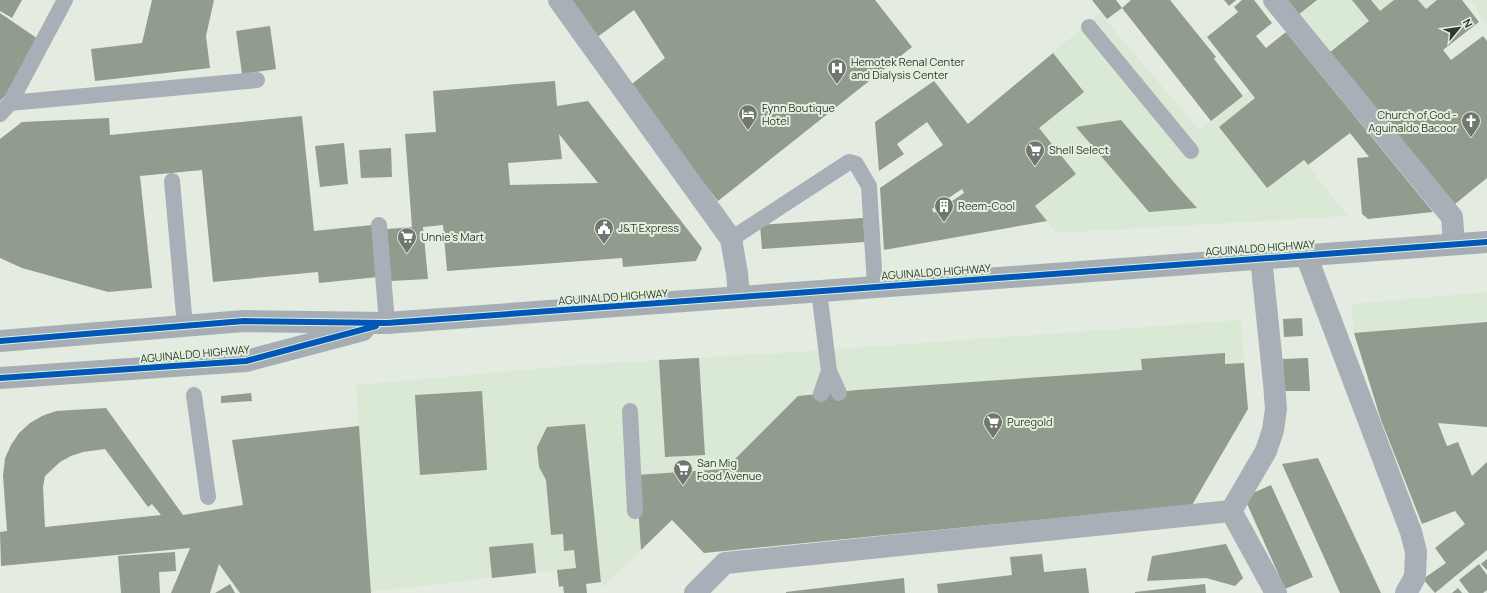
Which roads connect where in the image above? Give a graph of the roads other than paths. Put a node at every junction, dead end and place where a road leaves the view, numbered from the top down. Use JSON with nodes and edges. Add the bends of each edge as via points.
{"nodes":[{"id":1,"x":65,"y":0,"type":"edge"},
{"id":2,"x":560,"y":0,"type":"edge"},
{"id":3,"x":1274,"y":0,"type":"edge"},
{"id":4,"x":1089,"y":27,"type":"dead end"},
{"id":5,"x":257,"y":80,"type":"dead end"},
{"id":6,"x":5,"y":108,"type":"edge"},
{"id":7,"x":1191,"y":151,"type":"dead end"},
{"id":8,"x":172,"y":181,"type":"dead end"},
{"id":9,"x":379,"y":225,"type":"dead end"},
{"id":10,"x":731,"y":239,"type":"junction"},
{"id":11,"x":1487,"y":242,"type":"edge"},
{"id":12,"x":1454,"y":244,"type":"junction"},
{"id":13,"x":1306,"y":255,"type":"junction"},
{"id":14,"x":1262,"y":258,"type":"junction"},
{"id":15,"x":875,"y":287,"type":"junction"},
{"id":16,"x":819,"y":291,"type":"junction"},
{"id":17,"x":739,"y":297,"type":"junction"},
{"id":18,"x":387,"y":323,"type":"junction"},
{"id":19,"x":185,"y":326,"type":"junction"},
{"id":20,"x":0,"y":340,"type":"edge"},
{"id":21,"x":829,"y":371,"type":"junction"},
{"id":22,"x":0,"y":378,"type":"edge"},
{"id":23,"x":839,"y":393,"type":"dead end"},
{"id":24,"x":821,"y":394,"type":"dead end"},
{"id":25,"x":194,"y":395,"type":"dead end"},
{"id":26,"x":630,"y":410,"type":"dead end"},
{"id":27,"x":208,"y":497,"type":"dead end"},
{"id":28,"x":635,"y":511,"type":"dead end"},
{"id":29,"x":1231,"y":511,"type":"junction"},
{"id":30,"x":695,"y":593,"type":"edge"},
{"id":31,"x":1276,"y":593,"type":"edge"},
{"id":32,"x":1406,"y":593,"type":"edge"}],
"edges":[{"from":1,"to":6,"type":"lane"},
{"from":2,"to":10,"type":"street"},
{"from":3,"to":12,"type":"street","via":[[1452,217]]},
{"from":4,"to":7,"type":"lane"},
{"from":5,"to":6,"type":"lane"},
{"from":8,"to":19,"type":"lane"},
{"from":9,"to":18,"type":"lane"},
{"from":10,"to":15,"type":"lane","via":[[849,162],[856,164],[869,186]]},
{"from":10,"to":17,"type":"street"},
{"from":11,"to":12,"type":"highway","name":"AGUINALDO HIGHWAY"},
{"from":12,"to":13,"type":"highway","name":"AGUINALDO HIGHWAY"},
{"from":13,"to":14,"type":"highway","name":"AGUINALDO HIGHWAY"},
{"from":13,"to":32,"type":"street","via":[[1411,532],[1416,552],[1415,577]]},
{"from":14,"to":15,"type":"highway","name":"AGUINALDO HIGHWAY"},
{"from":14,"to":29,"type":"street","via":[[1276,409],[1266,452]]},
{"from":15,"to":16,"type":"highway","name":"AGUINALDO HIGHWAY"},
{"from":16,"to":17,"type":"highway","name":"AGUINALDO HIGHWAY"},
{"from":16,"to":21,"type":"lane"},
{"from":17,"to":18,"type":"highway","name":"AGUINALDO HIGHWAY"},
{"from":18,"to":19,"type":"highway","name":"AGUINALDO HIGHWAY","via":[[244,321]]},
{"from":18,"to":22,"type":"highway","name":"AGUINALDO HIGHWAY","via":[[246,361]]},
{"from":19,"to":20,"type":"highway","name":"AGUINALDO HIGHWAY"},
{"from":21,"to":23,"type":"lane"},
{"from":21,"to":24,"type":"lane"},
{"from":25,"to":27,"type":"lane"},
{"from":26,"to":28,"type":"lane"},
{"from":29,"to":30,"type":"street","via":[[725,563]]},
{"from":29,"to":31,"type":"street"}]}
